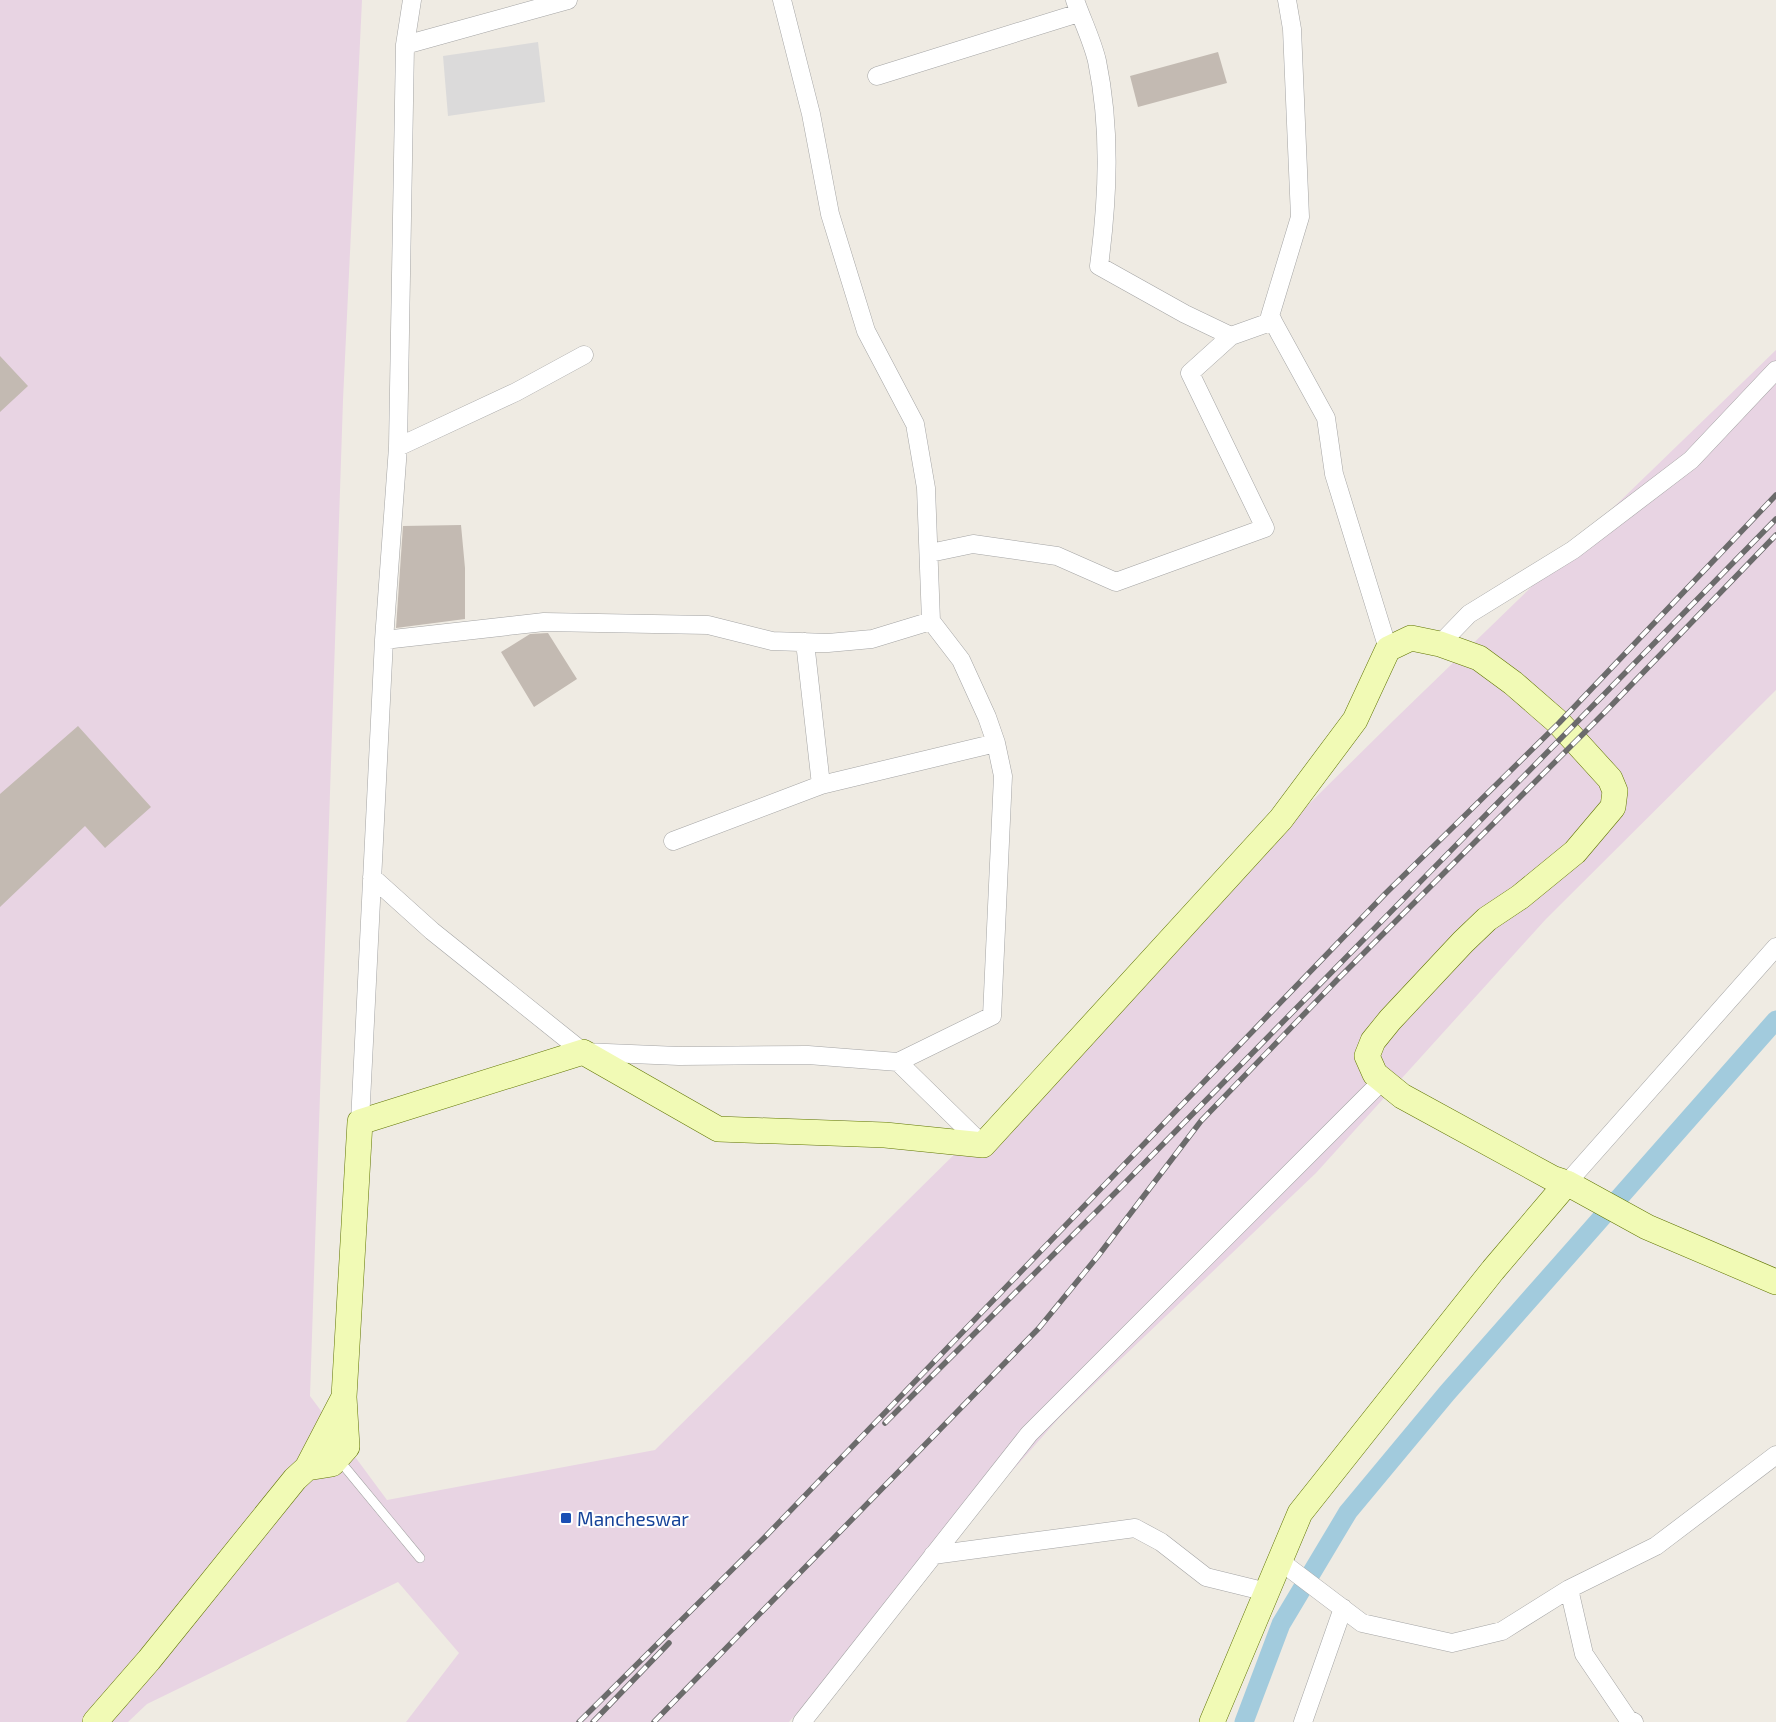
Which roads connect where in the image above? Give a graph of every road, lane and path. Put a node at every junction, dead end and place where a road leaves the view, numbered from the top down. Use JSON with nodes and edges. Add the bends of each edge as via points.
{"nodes":[{"id":1,"x":412,"y":0,"type":"edge"},
{"id":2,"x":568,"y":0,"type":"edge"},
{"id":3,"x":782,"y":0,"type":"edge"},
{"id":4,"x":1287,"y":0,"type":"edge"},
{"id":5,"x":1077,"y":6,"type":"edge"},
{"id":6,"x":406,"y":45,"type":"junction"},
{"id":7,"x":877,"y":76,"type":"dead end"},
{"id":8,"x":1273,"y":321,"type":"junction"},
{"id":9,"x":1231,"y":336,"type":"junction"},
{"id":10,"x":584,"y":355,"type":"dead end"},
{"id":11,"x":1776,"y":370,"type":"edge"},
{"id":12,"x":398,"y":447,"type":"junction"},
{"id":13,"x":930,"y":553,"type":"junction"},
{"id":14,"x":931,"y":621,"type":"junction"},
{"id":15,"x":384,"y":640,"type":"junction"},
{"id":16,"x":805,"y":642,"type":"junction"},
{"id":17,"x":1440,"y":644,"type":"junction"},
{"id":18,"x":1388,"y":649,"type":"junction"},
{"id":19,"x":996,"y":743,"type":"junction"},
{"id":20,"x":821,"y":785,"type":"junction"},
{"id":21,"x":673,"y":841,"type":"dead end"},
{"id":22,"x":372,"y":877,"type":"junction"},
{"id":23,"x":1776,"y":947,"type":"edge"},
{"id":24,"x":582,"y":1052,"type":"junction"},
{"id":25,"x":898,"y":1062,"type":"junction"},
{"id":26,"x":1382,"y":1081,"type":"junction"},
{"id":27,"x":360,"y":1122,"type":"junction"},
{"id":28,"x":983,"y":1145,"type":"junction"},
{"id":29,"x":1567,"y":1183,"type":"junction"},
{"id":30,"x":1776,"y":1282,"type":"edge"},
{"id":31,"x":344,"y":1397,"type":"junction"},
{"id":32,"x":1776,"y":1455,"type":"edge"},
{"id":33,"x":337,"y":1458,"type":"junction"},
{"id":34,"x":307,"y":1468,"type":"junction"},
{"id":35,"x":933,"y":1555,"type":"junction"},
{"id":36,"x":420,"y":1558,"type":"dead end"},
{"id":37,"x":1281,"y":1562,"type":"junction"},
{"id":38,"x":1569,"y":1589,"type":"junction"},
{"id":39,"x":1267,"y":1592,"type":"junction"},
{"id":40,"x":1341,"y":1607,"type":"junction"},
{"id":41,"x":95,"y":1722,"type":"edge"},
{"id":42,"x":802,"y":1722,"type":"edge"},
{"id":43,"x":1212,"y":1722,"type":"edge"},
{"id":44,"x":1303,"y":1722,"type":"edge"},
{"id":45,"x":1634,"y":1722,"type":"edge"}],
"edges":[{"from":1,"to":6,"type":"street"},
{"from":2,"to":6,"type":"street"},
{"from":3,"to":13,"type":"street","via":[[811,114],[830,214],[866,330],[915,424],[926,488]]},
{"from":4,"to":8,"type":"street","via":[[1292,29],[1300,217],[1270,316]]},
{"from":5,"to":7,"type":"street"},
{"from":5,"to":9,"type":"street","via":[[1096,59],[1106,114],[1107,206],[1099,266]]},
{"from":6,"to":12,"type":"street"},
{"from":8,"to":9,"type":"street"},
{"from":8,"to":18,"type":"street","via":[[1326,418],[1334,474]]},
{"from":9,"to":13,"type":"street","via":[[1190,373],[1264,528],[1116,582],[1057,556],[973,544]]},
{"from":10,"to":12,"type":"street","via":[[516,392]]},
{"from":11,"to":17,"type":"street","via":[[1691,460],[1573,550],[1469,614]]},
{"from":12,"to":15,"type":"street"},
{"from":13,"to":14,"type":"street"},
{"from":14,"to":16,"type":"street","via":[[872,639]]},
{"from":14,"to":19,"type":"street","via":[[961,660]]},
{"from":15,"to":16,"type":"street","via":[[544,622],[708,625],[772,640]]},
{"from":15,"to":22,"type":"street"},
{"from":16,"to":20,"type":"street"},
{"from":17,"to":18,"type":"street","via":[[1411,638]]},
{"from":17,"to":26,"type":"street","via":[[1478,658],[1513,683],[1559,724],[1610,779],[1615,791],[1613,807],[1575,852],[1469,936],[1373,1040],[1367,1056],[1374,1074]]},
{"from":18,"to":28,"type":"street","via":[[1354,720],[1281,819]]},
{"from":19,"to":20,"type":"street"},
{"from":19,"to":25,"type":"street","via":[[1003,776],[992,1016]]},
{"from":20,"to":21,"type":"street"},
{"from":22,"to":24,"type":"street","via":[[432,931]]},
{"from":22,"to":27,"type":"street"},
{"from":23,"to":29,"type":"street"},
{"from":24,"to":25,"type":"street","via":[[679,1056],[808,1055]]},
{"from":24,"to":27,"type":"street"},
{"from":24,"to":28,"type":"street","via":[[718,1129],[885,1135]]},
{"from":25,"to":28,"type":"street"},
{"from":26,"to":29,"type":"street","via":[[1402,1096],[1552,1178]]},
{"from":26,"to":35,"type":"street","via":[[1029,1434]]},
{"from":27,"to":31,"type":"street"},
{"from":29,"to":30,"type":"street","via":[[1647,1227]]},
{"from":29,"to":37,"type":"street","via":[[1492,1270],[1300,1513]]},
{"from":31,"to":33,"type":"street","via":[[347,1447]]},
{"from":31,"to":34,"type":"street"},
{"from":32,"to":38,"type":"street","via":[[1656,1546]]},
{"from":33,"to":34,"type":"street","via":[[332,1464]]},
{"from":33,"to":36,"type":"lane"},
{"from":34,"to":41,"type":"street"},
{"from":35,"to":39,"type":"street","via":[[1135,1528],[1161,1542],[1206,1578]]},
{"from":35,"to":42,"type":"street"},
{"from":37,"to":39,"type":"street"},
{"from":37,"to":40,"type":"street"},
{"from":38,"to":40,"type":"street","via":[[1502,1631],[1452,1643],[1362,1623]]},
{"from":38,"to":45,"type":"street","via":[[1584,1654],[1628,1719]]},
{"from":39,"to":43,"type":"street"},
{"from":40,"to":44,"type":"street"}]}
